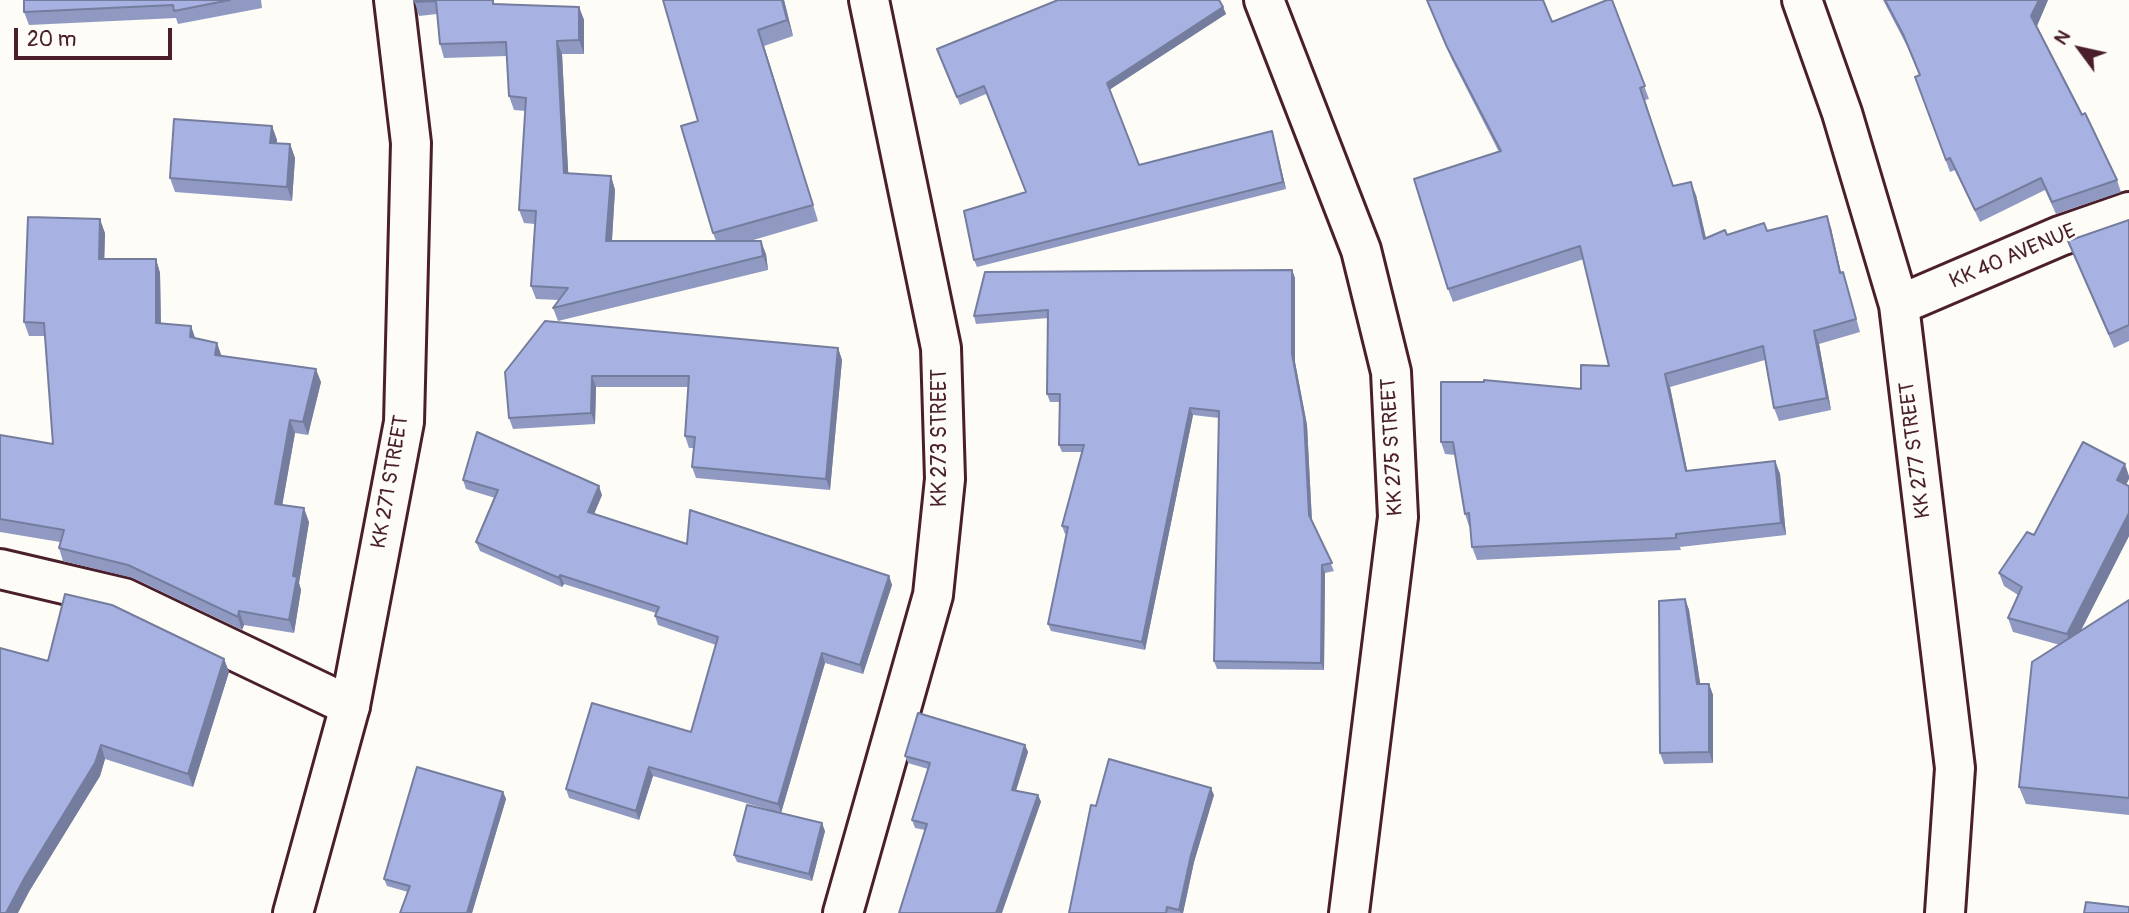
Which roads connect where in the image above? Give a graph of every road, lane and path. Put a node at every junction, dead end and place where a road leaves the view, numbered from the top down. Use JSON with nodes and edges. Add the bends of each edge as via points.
{"nodes":[{"id":1,"x":394,"y":0,"type":"edge"},
{"id":2,"x":869,"y":0,"type":"edge"},
{"id":3,"x":1264,"y":0,"type":"edge"},
{"id":4,"x":1802,"y":0,"type":"edge"},
{"id":5,"x":2129,"y":212,"type":"edge"},
{"id":6,"x":1899,"y":305,"type":"junction"},
{"id":7,"x":0,"y":569,"type":"edge"},
{"id":8,"x":350,"y":706,"type":"junction"},
{"id":9,"x":293,"y":913,"type":"edge"},
{"id":10,"x":843,"y":913,"type":"edge"},
{"id":11,"x":1349,"y":913,"type":"edge"},
{"id":12,"x":1945,"y":913,"type":"edge"}],
"edges":[{"from":1,"to":8,"type":"street","name":"KK 271 STREET","via":[[411,143],[404,422]]},
{"from":2,"to":10,"type":"street","name":"KK 273 STREET","via":[[940,348],[945,479],[933,595]]},
{"from":3,"to":11,"type":"street","name":"KK 275 STREET","via":[[1361,250],[1391,372],[1398,517]]},
{"from":4,"to":6,"type":"street","name":"KK 277 STREET","via":[[1842,113]]},
{"from":5,"to":6,"type":"street","name":"KK 40 AVENUE","via":[[2060,236]]},
{"from":6,"to":12,"type":"street","name":"KK 277 STREET","via":[[1955,768]]},
{"from":7,"to":8,"type":"street","via":[[124,598]]},
{"from":8,"to":9,"type":"street","name":"KK 271 STREET"}]}
